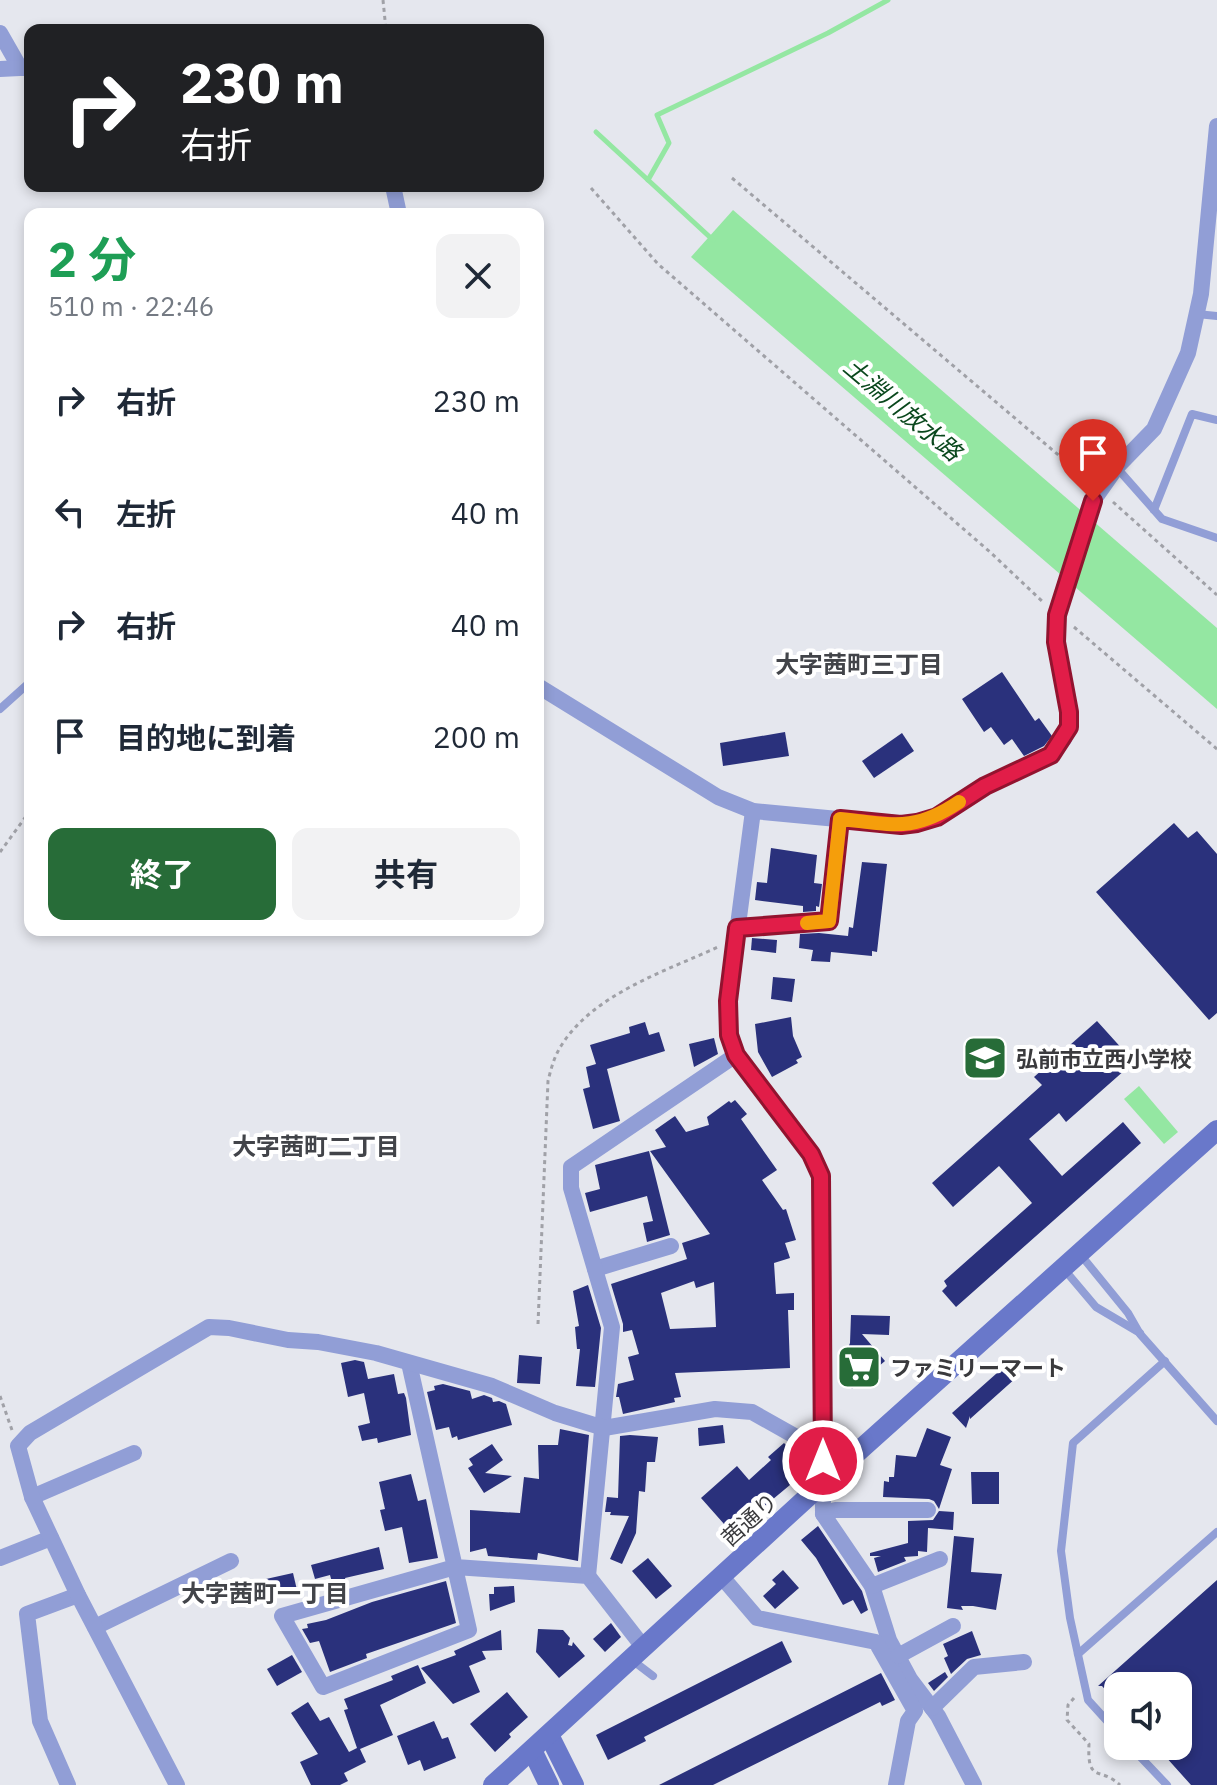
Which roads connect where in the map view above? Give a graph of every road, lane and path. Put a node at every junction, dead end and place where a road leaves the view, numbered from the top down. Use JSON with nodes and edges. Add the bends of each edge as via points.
{"nodes":[{"id":1,"x":383,"y":0,"type":"edge"},
{"id":2,"x":385,"y":24,"type":"edge"},
{"id":3,"x":0,"y":33,"type":"edge"},
{"id":4,"x":24,"y":67,"type":"edge"},
{"id":5,"x":24,"y":68,"type":"edge"},
{"id":6,"x":0,"y":69,"type":"edge"},
{"id":7,"x":1217,"y":126,"type":"edge"},
{"id":8,"x":732,"y":178,"type":"dead end"},
{"id":9,"x":591,"y":188,"type":"dead end"},
{"id":10,"x":1196,"y":314,"type":"junction"},
{"id":11,"x":1217,"y":316,"type":"edge"},
{"id":12,"x":1217,"y":420,"type":"edge"},
{"id":13,"x":1117,"y":467,"type":"junction"},
{"id":14,"x":1096,"y":496,"type":"junction"},
{"id":15,"x":1154,"y":510,"type":"junction"},
{"id":16,"x":1217,"y":538,"type":"edge"},
{"id":17,"x":1217,"y":595,"type":"edge"},
{"id":18,"x":1060,"y":607,"type":"junction"},
{"id":19,"x":24,"y":687,"type":"edge"},
{"id":20,"x":544,"y":690,"type":"edge"},
{"id":21,"x":0,"y":709,"type":"edge"},
{"id":22,"x":1217,"y":749,"type":"edge"},
{"id":23,"x":753,"y":811,"type":"junction"},
{"id":24,"x":24,"y":819,"type":"edge"},
{"id":25,"x":840,"y":819,"type":"junction"},
{"id":26,"x":0,"y":852,"type":"edge"},
{"id":27,"x":737,"y":933,"type":"junction"},
{"id":28,"x":736,"y":1055,"type":"junction"},
{"id":29,"x":1217,"y":1130,"type":"edge"},
{"id":30,"x":671,"y":1246,"type":"dead end"},
{"id":31,"x":1080,"y":1253,"type":"junction"},
{"id":32,"x":1063,"y":1268,"type":"junction"},
{"id":33,"x":595,"y":1269,"type":"junction"},
{"id":34,"x":538,"y":1324,"type":"dead end"},
{"id":35,"x":1140,"y":1334,"type":"junction"},
{"id":36,"x":1165,"y":1361,"type":"junction"},
{"id":37,"x":409,"y":1363,"type":"junction"},
{"id":38,"x":0,"y":1396,"type":"edge"},
{"id":39,"x":1217,"y":1421,"type":"edge"},
{"id":40,"x":604,"y":1428,"type":"junction"},
{"id":41,"x":18,"y":1446,"type":"junction"},
{"id":42,"x":823,"y":1452,"type":"junction"},
{"id":43,"x":134,"y":1453,"type":"dead end"},
{"id":44,"x":823,"y":1483,"type":"junction"},
{"id":45,"x":32,"y":1497,"type":"junction"},
{"id":46,"x":928,"y":1510,"type":"dead end"},
{"id":47,"x":823,"y":1514,"type":"junction"},
{"id":48,"x":1217,"y":1532,"type":"edge"},
{"id":49,"x":51,"y":1538,"type":"junction"},
{"id":50,"x":0,"y":1558,"type":"edge"},
{"id":51,"x":940,"y":1559,"type":"dead end"},
{"id":52,"x":231,"y":1561,"type":"dead end"},
{"id":53,"x":455,"y":1567,"type":"junction"},
{"id":54,"x":588,"y":1576,"type":"junction"},
{"id":55,"x":722,"y":1577,"type":"junction"},
{"id":56,"x":872,"y":1586,"type":"junction"},
{"id":57,"x":78,"y":1595,"type":"junction"},
{"id":58,"x":953,"y":1626,"type":"dead end"},
{"id":59,"x":95,"y":1627,"type":"junction"},
{"id":60,"x":638,"y":1654,"type":"junction"},
{"id":61,"x":1078,"y":1654,"type":"junction"},
{"id":62,"x":898,"y":1656,"type":"junction"},
{"id":63,"x":1024,"y":1662,"type":"dead end"},
{"id":64,"x":653,"y":1676,"type":"dead end"},
{"id":65,"x":1085,"y":1687,"type":"junction"},
{"id":66,"x":932,"y":1708,"type":"junction"},
{"id":67,"x":1104,"y":1718,"type":"edge"},
{"id":68,"x":549,"y":1735,"type":"junction"},
{"id":69,"x":532,"y":1750,"type":"junction"},
{"id":70,"x":1143,"y":1760,"type":"edge"},
{"id":71,"x":68,"y":1785,"type":"edge"},
{"id":72,"x":177,"y":1785,"type":"edge"},
{"id":73,"x":493,"y":1785,"type":"edge"},
{"id":74,"x":549,"y":1785,"type":"edge"},
{"id":75,"x":574,"y":1785,"type":"edge"},
{"id":76,"x":896,"y":1785,"type":"edge"},
{"id":77,"x":974,"y":1785,"type":"edge"},
{"id":78,"x":1120,"y":1785,"type":"edge"},
{"id":79,"x":1167,"y":1785,"type":"edge"}],
"edges":[{"from":1,"to":2,"type":"path"},
{"from":3,"to":4,"type":"street"},
{"from":5,"to":6,"type":"street"},
{"from":7,"to":10,"type":"street"},
{"from":8,"to":14,"type":"path"},
{"from":9,"to":18,"type":"path","via":[[658,264]]},
{"from":10,"to":11,"type":"lane"},
{"from":10,"to":13,"type":"street","via":[[1188,353],[1154,429]]},
{"from":12,"to":15,"type":"lane","via":[[1192,414]]},
{"from":13,"to":14,"type":"street"},
{"from":13,"to":15,"type":"lane"},
{"from":14,"to":17,"type":"path"},
{"from":14,"to":18,"type":"street"},
{"from":15,"to":16,"type":"lane","via":[[1162,519]]},
{"from":18,"to":22,"type":"path"},
{"from":18,"to":25,"type":"street","via":[[1056,642],[1069,727],[1051,755],[985,786],[937,817],[901,825]]},
{"from":19,"to":21,"type":"lane"},
{"from":20,"to":23,"type":"street","via":[[718,797]]},
{"from":23,"to":25,"type":"street"},
{"from":23,"to":27,"type":"street"},
{"from":24,"to":26,"type":"path"},
{"from":25,"to":27,"type":"street","via":[[829,921]]},
{"from":27,"to":28,"type":"street","via":[[728,1001]]},
{"from":27,"to":34,"type":"path","via":[[612,999],[572,1031],[557,1052],[548,1081]]},
{"from":28,"to":33,"type":"street","via":[[571,1167],[571,1188]]},
{"from":28,"to":42,"type":"street","via":[[811,1154],[821,1176]]},
{"from":29,"to":31,"type":"street","name":"茜通り"},
{"from":30,"to":33,"type":"street"},
{"from":31,"to":32,"type":"street","name":"茜通り"},
{"from":31,"to":35,"type":"lane"},
{"from":32,"to":35,"type":"lane","via":[[1096,1307]]},
{"from":32,"to":44,"type":"street","name":"茜通り"},
{"from":33,"to":40,"type":"street","via":[[612,1327]]},
{"from":35,"to":36,"type":"lane"},
{"from":36,"to":39,"type":"lane"},
{"from":36,"to":61,"type":"lane","via":[[1073,1443],[1061,1551]]},
{"from":37,"to":40,"type":"street","via":[[492,1386]]},
{"from":37,"to":41,"type":"street","via":[[318,1342],[209,1327],[30,1433]]},
{"from":37,"to":53,"type":"street"},
{"from":38,"to":41,"type":"path"},
{"from":40,"to":42,"type":"street","via":[[715,1409],[752,1412]]},
{"from":40,"to":54,"type":"street"},
{"from":41,"to":45,"type":"street"},
{"from":42,"to":44,"type":"street"},
{"from":43,"to":45,"type":"street"},
{"from":44,"to":47,"type":"street"},
{"from":44,"to":55,"type":"street","name":"茜通り"},
{"from":45,"to":49,"type":"street"},
{"from":46,"to":47,"type":"street"},
{"from":47,"to":56,"type":"street"},
{"from":48,"to":61,"type":"lane"},
{"from":49,"to":50,"type":"street"},
{"from":49,"to":57,"type":"street"},
{"from":51,"to":56,"type":"street"},
{"from":52,"to":59,"type":"street"},
{"from":53,"to":53,"type":"street","via":[[441,1571],[282,1616],[323,1687],[469,1630]]},
{"from":53,"to":54,"type":"street"},
{"from":54,"to":60,"type":"street"},
{"from":55,"to":60,"type":"street","name":"茜通り"},
{"from":55,"to":76,"type":"street","via":[[757,1618],[876,1642],[915,1711],[908,1721]]},
{"from":56,"to":62,"type":"street"},
{"from":57,"to":59,"type":"street"},
{"from":57,"to":71,"type":"street","via":[[27,1614],[40,1721]]},
{"from":58,"to":62,"type":"street"},
{"from":59,"to":72,"type":"street"},
{"from":60,"to":64,"type":"lane"},
{"from":60,"to":68,"type":"street","name":"茜通り"},
{"from":61,"to":65,"type":"lane"},
{"from":62,"to":66,"type":"street"},
{"from":63,"to":66,"type":"street","via":[[974,1667]]},
{"from":65,"to":67,"type":"lane","via":[[1088,1700]]},
{"from":65,"to":78,"type":"path","via":[[1068,1705],[1067,1720],[1089,1744],[1094,1772]]},
{"from":66,"to":77,"type":"street"},
{"from":68,"to":69,"type":"street","name":"茜通り"},
{"from":68,"to":75,"type":"street"},
{"from":69,"to":73,"type":"street","name":"茜通り"},
{"from":69,"to":74,"type":"street"},
{"from":70,"to":79,"type":"lane"}]}
